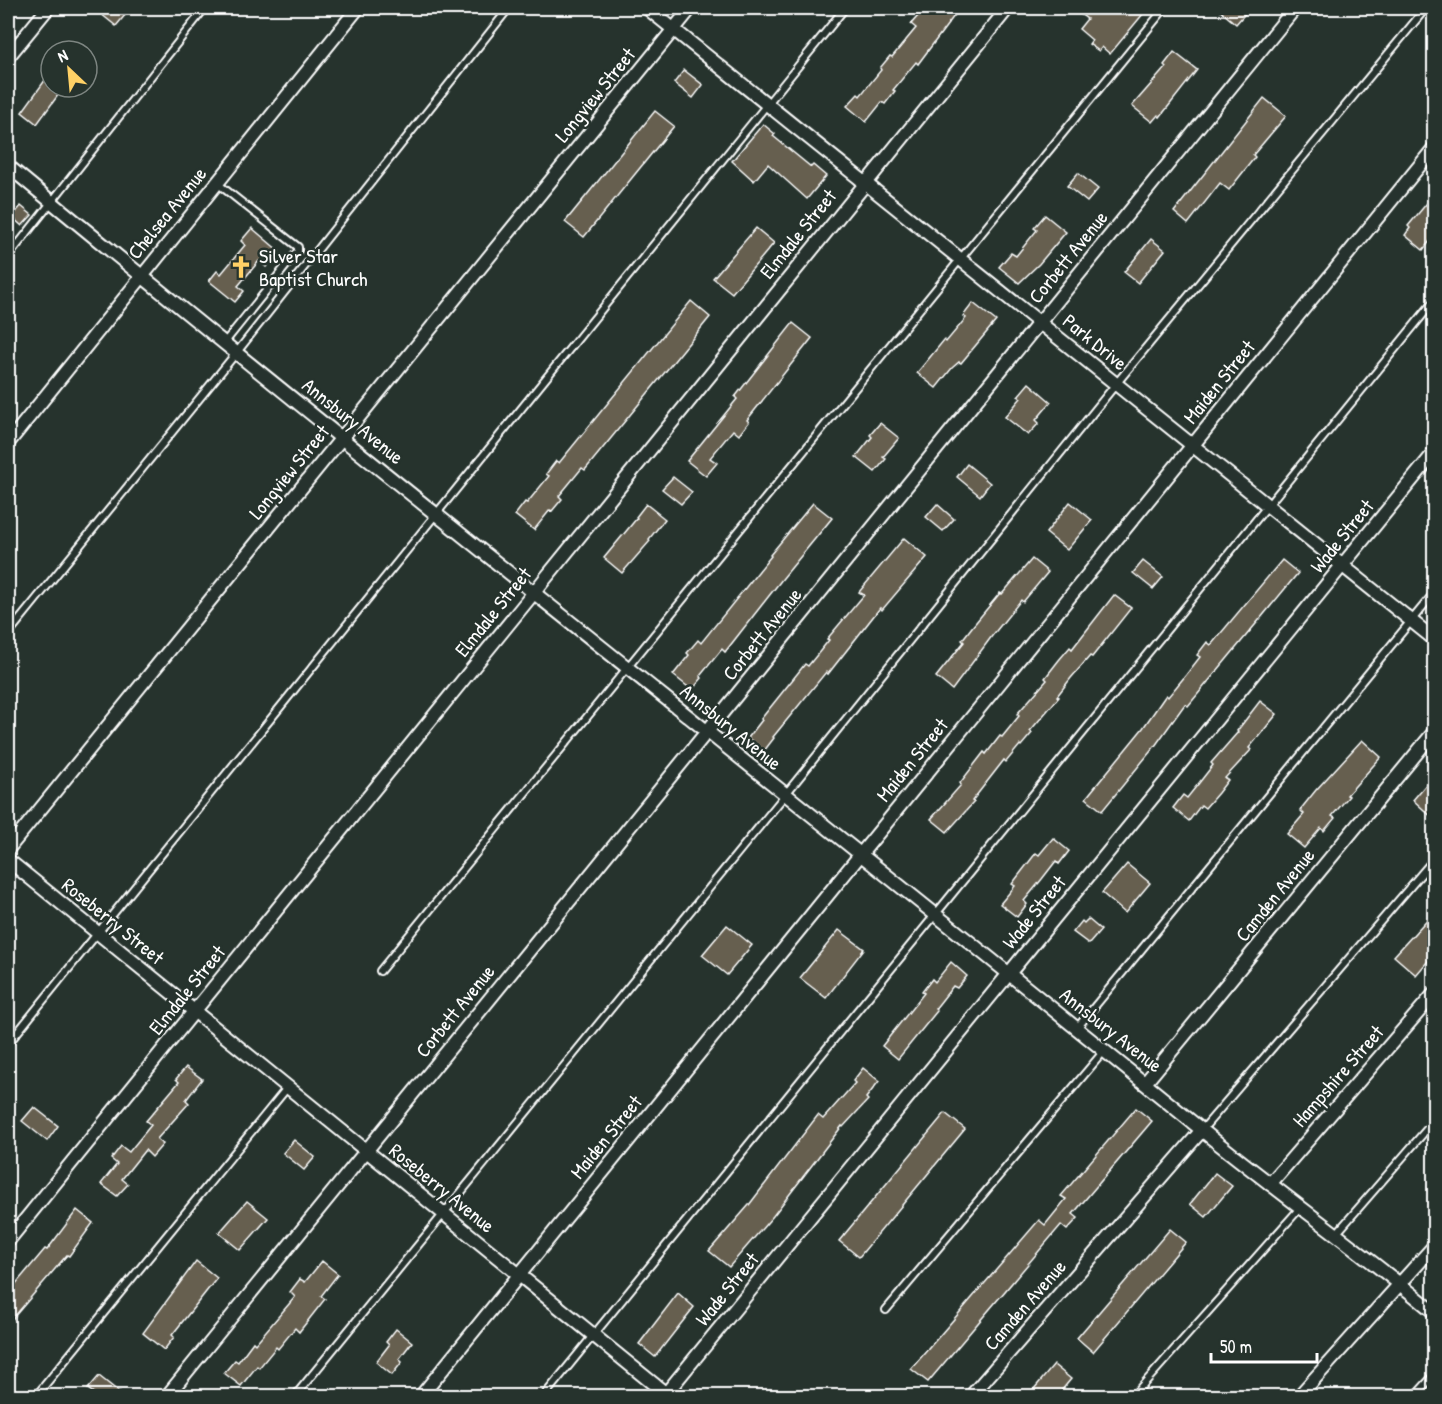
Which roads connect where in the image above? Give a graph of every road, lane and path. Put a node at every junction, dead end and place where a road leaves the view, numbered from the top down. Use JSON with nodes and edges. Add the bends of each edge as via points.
{"nodes":[{"id":1,"x":48,"y":8,"type":"edge"},
{"id":2,"x":205,"y":8,"type":"edge"},
{"id":3,"x":358,"y":8,"type":"edge"},
{"id":4,"x":509,"y":8,"type":"edge"},
{"id":5,"x":647,"y":8,"type":"edge"},
{"id":6,"x":691,"y":8,"type":"edge"},
{"id":7,"x":845,"y":8,"type":"edge"},
{"id":8,"x":1008,"y":8,"type":"edge"},
{"id":9,"x":1165,"y":8,"type":"edge"},
{"id":10,"x":1295,"y":8,"type":"edge"},
{"id":11,"x":1426,"y":8,"type":"edge"},
{"id":12,"x":674,"y":29,"type":"junction"},
{"id":13,"x":8,"y":57,"type":"edge"},
{"id":14,"x":766,"y":103,"type":"junction"},
{"id":15,"x":1434,"y":148,"type":"edge"},
{"id":16,"x":8,"y":166,"type":"edge"},
{"id":17,"x":216,"y":183,"type":"junction"},
{"id":18,"x":865,"y":183,"type":"junction"},
{"id":19,"x":51,"y":202,"type":"junction"},
{"id":20,"x":8,"y":257,"type":"edge"},
{"id":21,"x":961,"y":260,"type":"junction"},
{"id":22,"x":141,"y":276,"type":"junction"},
{"id":23,"x":1434,"y":301,"type":"edge"},
{"id":24,"x":1040,"y":323,"type":"junction"},
{"id":25,"x":225,"y":342,"type":"junction"},
{"id":26,"x":237,"y":352,"type":"junction"},
{"id":27,"x":1116,"y":384,"type":"junction"},
{"id":28,"x":342,"y":437,"type":"junction"},
{"id":29,"x":8,"y":443,"type":"edge"},
{"id":30,"x":1193,"y":445,"type":"junction"},
{"id":31,"x":1434,"y":453,"type":"edge"},
{"id":32,"x":1268,"y":506,"type":"junction"},
{"id":33,"x":437,"y":514,"type":"junction"},
{"id":34,"x":1342,"y":566,"type":"junction"},
{"id":35,"x":534,"y":593,"type":"junction"},
{"id":36,"x":1434,"y":593,"type":"edge"},
{"id":37,"x":1411,"y":621,"type":"junction"},
{"id":38,"x":8,"y":634,"type":"edge"},
{"id":39,"x":1434,"y":639,"type":"edge"},
{"id":40,"x":628,"y":669,"type":"junction"},
{"id":41,"x":1434,"y":732,"type":"edge"},
{"id":42,"x":708,"y":733,"type":"junction"},
{"id":43,"x":785,"y":795,"type":"junction"},
{"id":44,"x":8,"y":849,"type":"edge"},
{"id":45,"x":860,"y":855,"type":"junction"},
{"id":46,"x":1434,"y":859,"type":"edge"},
{"id":47,"x":8,"y":860,"type":"edge"},
{"id":48,"x":936,"y":916,"type":"junction"},
{"id":49,"x":96,"y":933,"type":"junction"},
{"id":50,"x":380,"y":971,"type":"dead end"},
{"id":51,"x":1009,"y":974,"type":"junction"},
{"id":52,"x":1434,"y":994,"type":"edge"},
{"id":53,"x":194,"y":1012,"type":"junction"},
{"id":54,"x":1077,"y":1028,"type":"junction"},
{"id":55,"x":8,"y":1044,"type":"edge"},
{"id":56,"x":1105,"y":1050,"type":"junction"},
{"id":57,"x":1146,"y":1082,"type":"junction"},
{"id":58,"x":287,"y":1088,"type":"junction"},
{"id":59,"x":1434,"y":1121,"type":"edge"},
{"id":60,"x":1202,"y":1130,"type":"junction"},
{"id":61,"x":366,"y":1152,"type":"junction"},
{"id":62,"x":1270,"y":1184,"type":"junction"},
{"id":63,"x":1300,"y":1208,"type":"junction"},
{"id":64,"x":442,"y":1214,"type":"junction"},
{"id":65,"x":1335,"y":1235,"type":"junction"},
{"id":66,"x":8,"y":1240,"type":"edge"},
{"id":67,"x":1434,"y":1246,"type":"edge"},
{"id":68,"x":519,"y":1276,"type":"junction"},
{"id":69,"x":1401,"y":1284,"type":"junction"},
{"id":70,"x":886,"y":1310,"type":"dead end"},
{"id":71,"x":1434,"y":1312,"type":"edge"},
{"id":72,"x":593,"y":1335,"type":"junction"},
{"id":73,"x":1434,"y":1375,"type":"edge"},
{"id":74,"x":665,"y":1395,"type":"edge"},
{"id":75,"x":36,"y":1396,"type":"edge"},
{"id":76,"x":167,"y":1396,"type":"edge"},
{"id":77,"x":295,"y":1396,"type":"edge"},
{"id":78,"x":421,"y":1396,"type":"edge"},
{"id":79,"x":544,"y":1396,"type":"edge"},
{"id":80,"x":972,"y":1396,"type":"edge"},
{"id":81,"x":1133,"y":1396,"type":"edge"},
{"id":82,"x":1299,"y":1396,"type":"edge"},
{"id":83,"x":1416,"y":1396,"type":"edge"}],
"edges":[{"from":1,"to":13,"type":"street"},
{"from":2,"to":19,"type":"lane"},
{"from":3,"to":17,"type":"street","name":"Chelsea Avenue"},
{"from":4,"to":26,"type":"lane"},
{"from":5,"to":12,"type":"street","name":"Park Drive"},
{"from":6,"to":12,"type":"street","name":"Longview Street"},
{"from":7,"to":14,"type":"lane"},
{"from":8,"to":18,"type":"street","name":"Elmdale Street"},
{"from":9,"to":21,"type":"lane"},
{"from":10,"to":24,"type":"street","name":"Corbett Avenue"},
{"from":11,"to":27,"type":"lane"},
{"from":12,"to":14,"type":"street","name":"Park Drive"},
{"from":12,"to":28,"type":"street","name":"Longview Street"},
{"from":14,"to":18,"type":"street","name":"Park Drive"},
{"from":14,"to":33,"type":"lane"},
{"from":15,"to":30,"type":"street","name":"Maiden Street"},
{"from":16,"to":19,"type":"street","name":"Annsbury Avenue"},
{"from":17,"to":22,"type":"street","name":"Chelsea Avenue"},
{"from":17,"to":25,"type":"lane","via":[[298,247]]},
{"from":18,"to":21,"type":"street","name":"Park Drive"},
{"from":18,"to":35,"type":"street","name":"Elmdale Street"},
{"from":19,"to":20,"type":"lane"},
{"from":19,"to":22,"type":"street","name":"Annsbury Avenue"},
{"from":21,"to":24,"type":"street","name":"Park Drive"},
{"from":21,"to":40,"type":"lane"},
{"from":22,"to":25,"type":"street","name":"Annsbury Avenue"},
{"from":22,"to":29,"type":"street","name":"Chelsea Avenue"},
{"from":23,"to":32,"type":"lane"},
{"from":24,"to":27,"type":"street","name":"Park Drive"},
{"from":24,"to":42,"type":"street","name":"Corbett Avenue"},
{"from":25,"to":26,"type":"street","name":"Annsbury Avenue"},
{"from":26,"to":28,"type":"street","name":"Annsbury Avenue"},
{"from":26,"to":38,"type":"lane"},
{"from":27,"to":30,"type":"street","name":"Park Drive"},
{"from":27,"to":43,"type":"lane"},
{"from":28,"to":33,"type":"street","name":"Annsbury Avenue"},
{"from":28,"to":44,"type":"street","name":"Longview Street"},
{"from":30,"to":32,"type":"street","name":"Park Drive"},
{"from":30,"to":45,"type":"street","name":"Maiden Street"},
{"from":31,"to":34,"type":"street","name":"Wade Street"},
{"from":32,"to":34,"type":"street","name":"Park Drive"},
{"from":32,"to":48,"type":"lane"},
{"from":33,"to":35,"type":"street","name":"Annsbury Avenue"},
{"from":33,"to":49,"type":"lane"},
{"from":34,"to":37,"type":"street","name":"Park Drive"},
{"from":34,"to":51,"type":"street","name":"Wade Street"},
{"from":35,"to":40,"type":"street","name":"Annsbury Avenue"},
{"from":35,"to":53,"type":"street","name":"Elmdale Street"},
{"from":36,"to":37,"type":"lane"},
{"from":37,"to":39,"type":"street","name":"Park Drive"},
{"from":37,"to":54,"type":"lane"},
{"from":40,"to":42,"type":"street","name":"Annsbury Avenue"},
{"from":40,"to":50,"type":"lane"},
{"from":41,"to":57,"type":"street","name":"Camden Avenue"},
{"from":42,"to":43,"type":"street","name":"Annsbury Avenue"},
{"from":42,"to":61,"type":"street","name":"Corbett Avenue"},
{"from":43,"to":45,"type":"street","name":"Annsbury Avenue"},
{"from":43,"to":64,"type":"lane"},
{"from":45,"to":48,"type":"street","name":"Annsbury Avenue"},
{"from":45,"to":68,"type":"street","name":"Maiden Street"},
{"from":46,"to":60,"type":"lane"},
{"from":47,"to":49,"type":"street","name":"Roseberry Street"},
{"from":48,"to":51,"type":"street","name":"Annsbury Avenue"},
{"from":48,"to":72,"type":"lane"},
{"from":49,"to":53,"type":"street","name":"Roseberry Street"},
{"from":49,"to":55,"type":"lane"},
{"from":51,"to":54,"type":"street","name":"Annsbury Avenue"},
{"from":51,"to":74,"type":"street","name":"Wade Street"},
{"from":52,"to":62,"type":"street","name":"Hampshire Street"},
{"from":53,"to":58,"type":"street","name":"Roseberry Avenue"},
{"from":53,"to":66,"type":"street","name":"Elmdale Street"},
{"from":54,"to":56,"type":"street","name":"Annsbury Avenue"},
{"from":56,"to":57,"type":"street","name":"Annsbury Avenue"},
{"from":56,"to":70,"type":"lane"},
{"from":57,"to":60,"type":"street","name":"Annsbury Avenue"},
{"from":58,"to":61,"type":"street","name":"Roseberry Avenue"},
{"from":58,"to":75,"type":"lane"},
{"from":59,"to":65,"type":"lane"},
{"from":60,"to":62,"type":"street","name":"Annsbury Avenue"},
{"from":60,"to":80,"type":"street","name":"Camden Avenue"},
{"from":61,"to":64,"type":"street","name":"Roseberry Avenue"},
{"from":61,"to":76,"type":"street","name":"Corbett Avenue"},
{"from":62,"to":63,"type":"street","name":"Annsbury Avenue"},
{"from":63,"to":65,"type":"street","name":"Annsbury Avenue"},
{"from":63,"to":81,"type":"lane"},
{"from":64,"to":68,"type":"street","name":"Roseberry Avenue"},
{"from":64,"to":77,"type":"lane"},
{"from":65,"to":69,"type":"street","name":"Annsbury Avenue"},
{"from":67,"to":69,"type":"street"},
{"from":68,"to":72,"type":"street","name":"Roseberry Avenue"},
{"from":68,"to":78,"type":"street","name":"Maiden Street"},
{"from":69,"to":71,"type":"street","name":"Annsbury Avenue"},
{"from":69,"to":82,"type":"street"},
{"from":72,"to":74,"type":"street","name":"Roseberry Avenue"},
{"from":72,"to":79,"type":"lane"},
{"from":73,"to":83,"type":"lane"}]}
